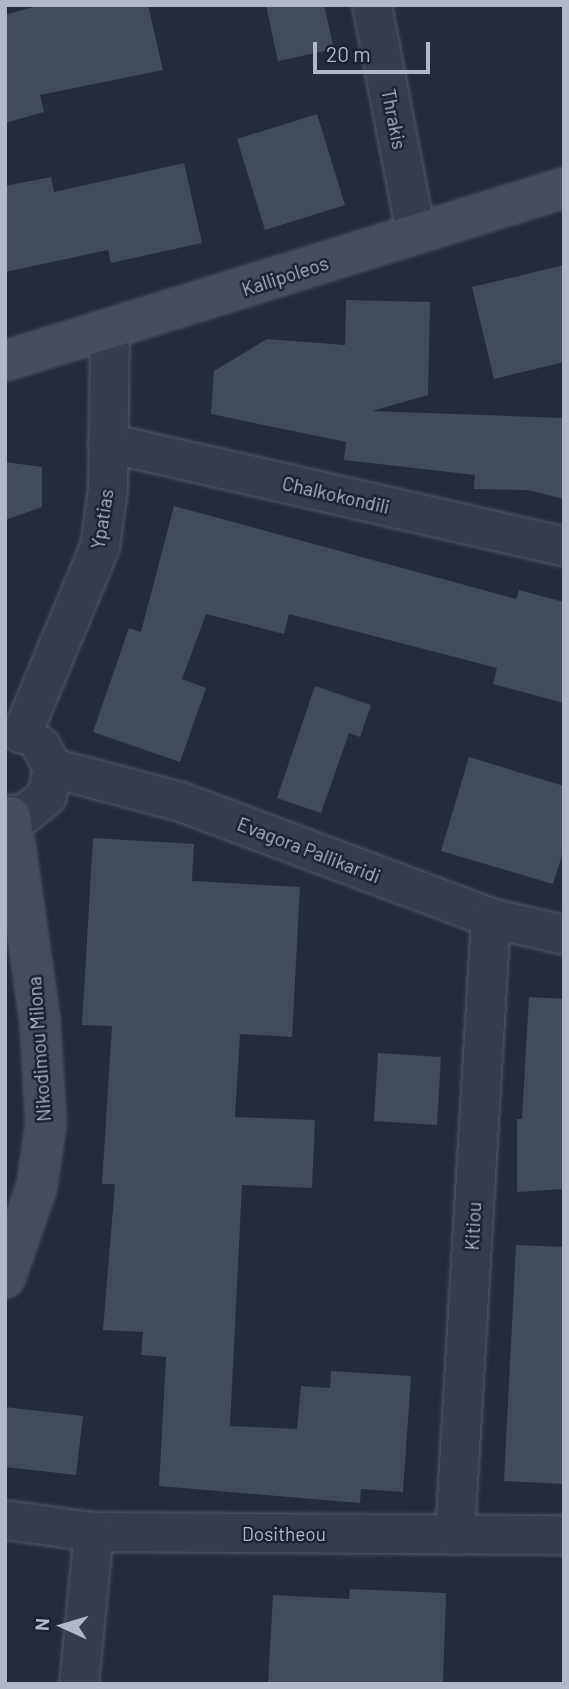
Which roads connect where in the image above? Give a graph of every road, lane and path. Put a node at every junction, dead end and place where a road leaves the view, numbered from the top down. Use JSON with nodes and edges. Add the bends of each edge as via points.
{"nodes":[{"id":1,"x":372,"y":5,"type":"edge"},
{"id":2,"x":564,"y":188,"type":"edge"},
{"id":3,"x":416,"y":233,"type":"junction"},
{"id":4,"x":110,"y":331,"type":"junction"},
{"id":5,"x":5,"y":361,"type":"edge"},
{"id":6,"x":108,"y":443,"type":"junction"},
{"id":7,"x":564,"y":547,"type":"edge"},
{"id":8,"x":14,"y":734,"type":"edge"},
{"id":9,"x":53,"y":768,"type":"junction"},
{"id":10,"x":8,"y":815,"type":"edge"},
{"id":11,"x":491,"y":918,"type":"junction"},
{"id":12,"x":564,"y":935,"type":"edge"},
{"id":13,"x":5,"y":1278,"type":"edge"},
{"id":14,"x":5,"y":1520,"type":"edge"},
{"id":15,"x":94,"y":1532,"type":"junction"},
{"id":16,"x":455,"y":1535,"type":"junction"},
{"id":17,"x":564,"y":1535,"type":"edge"},
{"id":18,"x":79,"y":1684,"type":"edge"}],
"edges":[{"from":1,"to":3,"type":"street","name":"Thrakis"},
{"from":2,"to":3,"type":"main road","name":"Kallipoleos"},
{"from":3,"to":4,"type":"main road","name":"Kallipoleos"},
{"from":4,"to":5,"type":"main road","name":"Kallipoleos"},
{"from":4,"to":6,"type":"street","name":"Ypatias"},
{"from":6,"to":7,"type":"street","name":"Chalkokondili"},
{"from":6,"to":8,"type":"street","name":"Ypatias","via":[[100,547]]},
{"from":8,"to":9,"type":"street","via":[[43,747]]},
{"from":9,"to":10,"type":"street","via":[[47,796],[25,814]]},
{"from":9,"to":11,"type":"street","name":"Evagora Pallikaridi","via":[[181,802]]},
{"from":10,"to":13,"type":"main road","name":"Nikodimou Milona","via":[[40,1021],[46,1123],[37,1186]]},
{"from":11,"to":12,"type":"street","name":"Evagora Pallikaridi"},
{"from":11,"to":16,"type":"street","name":"Kitiou"},
{"from":14,"to":15,"type":"street","name":"Dositheou"},
{"from":15,"to":16,"type":"street","name":"Dositheou"},
{"from":15,"to":18,"type":"street"},
{"from":16,"to":17,"type":"street","name":"Dositheou"}]}
